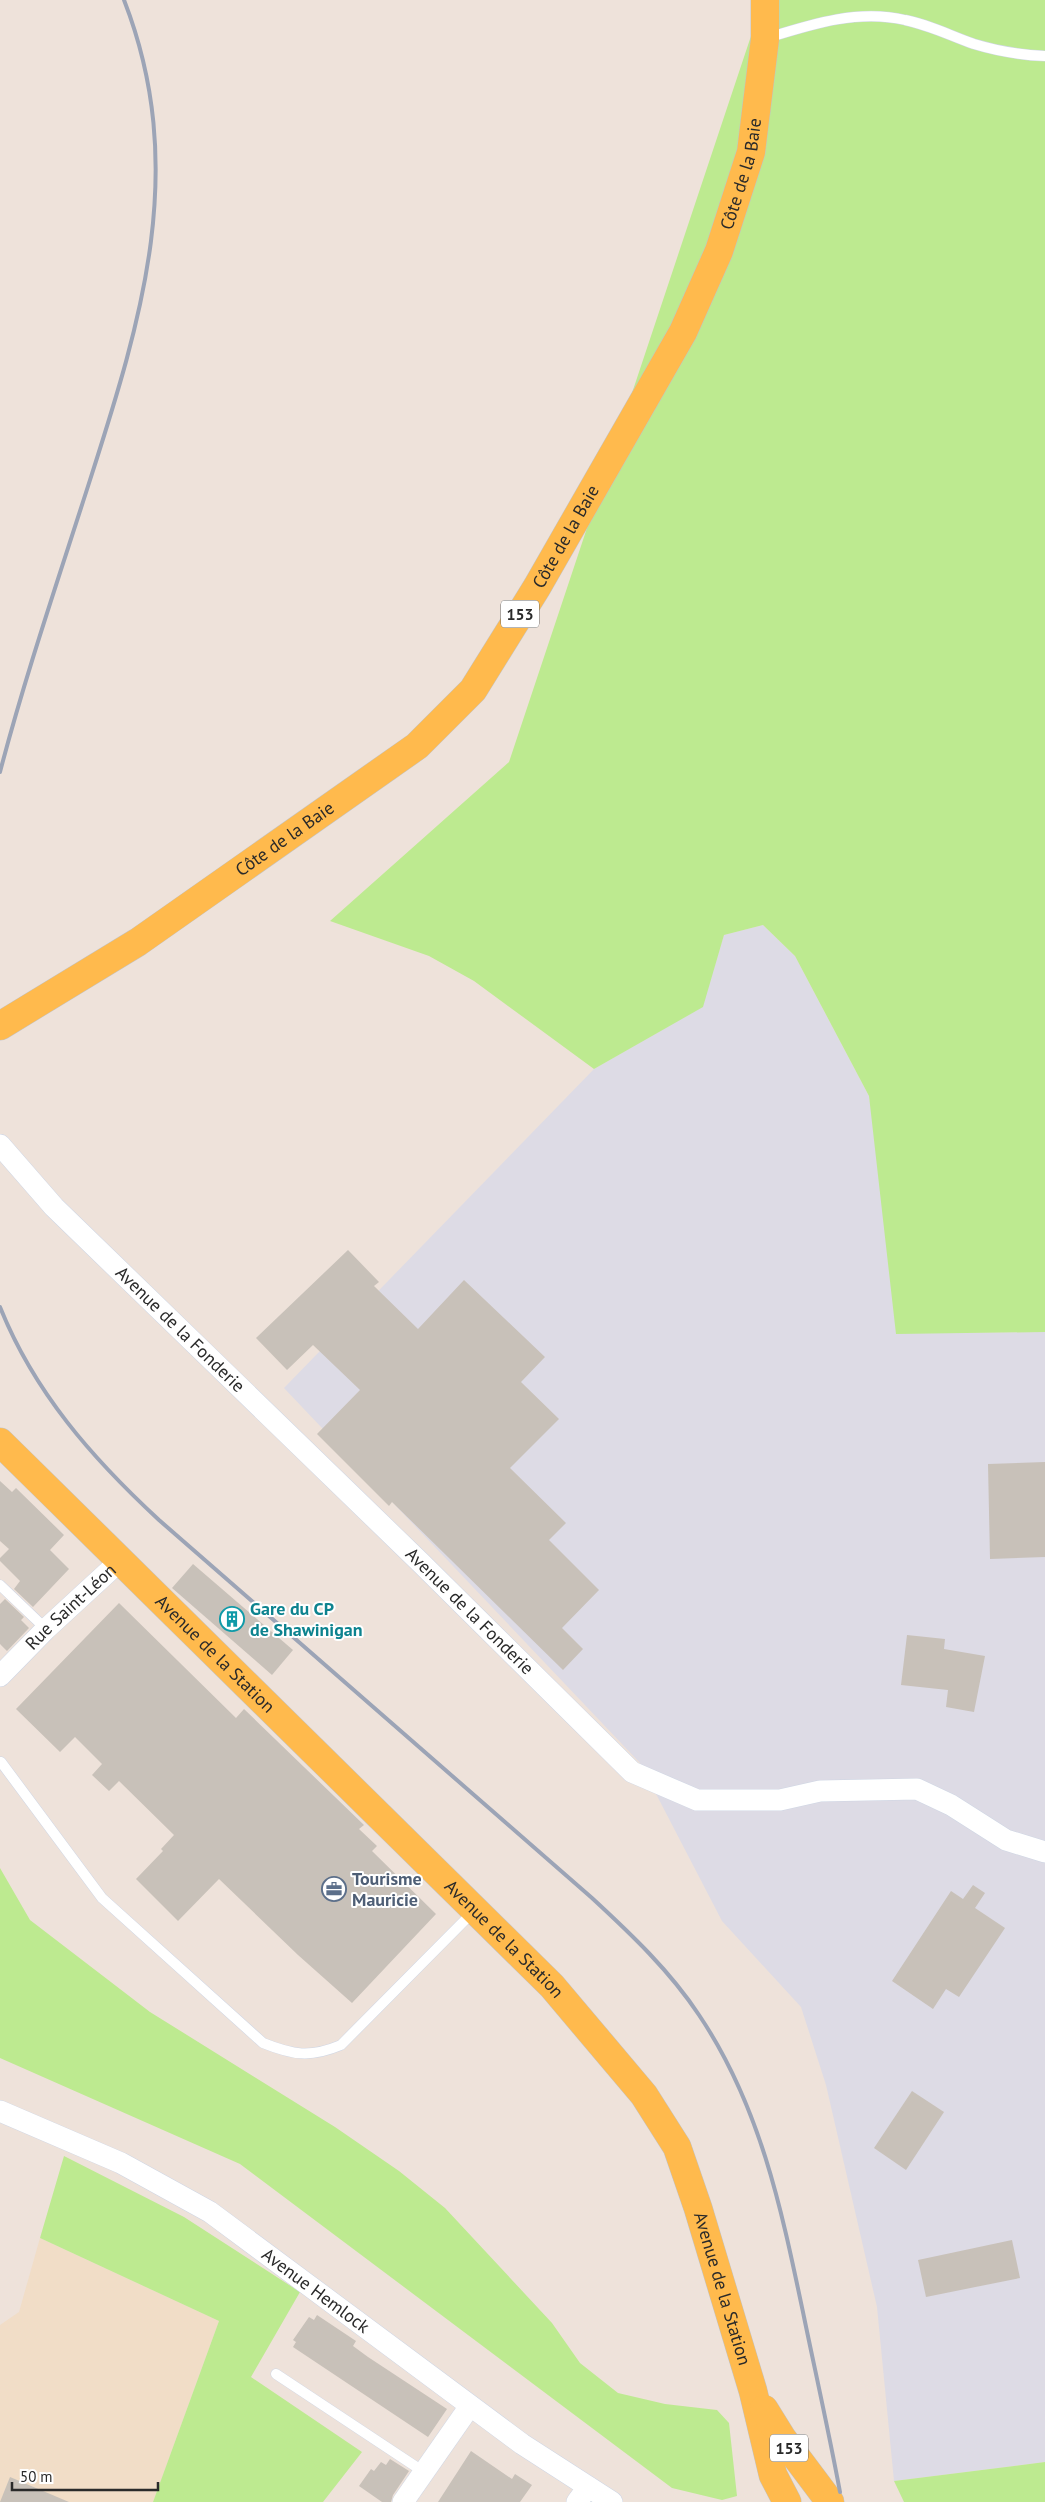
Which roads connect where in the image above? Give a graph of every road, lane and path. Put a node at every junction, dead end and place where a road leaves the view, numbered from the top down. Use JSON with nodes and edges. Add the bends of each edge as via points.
{"nodes":[{"id":1,"x":765,"y":0,"type":"edge"},
{"id":2,"x":765,"y":39,"type":"junction"},
{"id":3,"x":1045,"y":56,"type":"edge"},
{"id":4,"x":0,"y":1026,"type":"edge"},
{"id":5,"x":0,"y":1145,"type":"edge"},
{"id":6,"x":0,"y":1442,"type":"edge"},
{"id":7,"x":121,"y":1560,"type":"junction"},
{"id":8,"x":0,"y":1585,"type":"edge"},
{"id":9,"x":46,"y":1629,"type":"junction"},
{"id":10,"x":0,"y":1676,"type":"edge"},
{"id":11,"x":1,"y":1762,"type":"edge"},
{"id":12,"x":1045,"y":1852,"type":"edge"},
{"id":13,"x":475,"y":1910,"type":"junction"},
{"id":14,"x":0,"y":2111,"type":"edge"},
{"id":15,"x":276,"y":2374,"type":"dead end"},
{"id":16,"x":753,"y":2391,"type":"junction"},
{"id":17,"x":470,"y":2406,"type":"junction"},
{"id":18,"x":424,"y":2472,"type":"junction"},
{"id":19,"x":582,"y":2495,"type":"edge"},
{"id":20,"x":403,"y":2502,"type":"edge"},
{"id":21,"x":612,"y":2502,"type":"edge"},
{"id":22,"x":787,"y":2502,"type":"edge"},
{"id":23,"x":830,"y":2502,"type":"edge"}],
"edges":[{"from":1,"to":2,"type":"main road","name":"Côte de la Baie","number":"153"},
{"from":2,"to":3,"type":"lane","via":[[820,22],[876,16],[935,27],[974,44],[1022,55]]},
{"from":2,"to":4,"type":"main road","name":"Côte de la Baie","number":"153","via":[[751,152],[719,251],[687,323],[537,587],[473,690],[417,746],[138,942]]},
{"from":5,"to":12,"type":"street","name":"Avenue de la Fonderie","via":[[54,1207],[632,1772],[697,1800],[780,1800],[820,1791],[917,1789],[1006,1840]]},
{"from":6,"to":7,"type":"main road","name":"Avenue de la Station","number":"153"},
{"from":7,"to":9,"type":"street","name":"Rue Saint-Léon"},
{"from":7,"to":13,"type":"main road","name":"Avenue de la Station","number":"153"},
{"from":8,"to":9,"type":"lane"},
{"from":9,"to":10,"type":"street","name":"Rue Saint-Léon"},
{"from":11,"to":13,"type":"lane","via":[[102,1898],[263,2043],[285,2052],[324,2052],[340,2045]]},
{"from":13,"to":16,"type":"main road","name":"Avenue de la Station","number":"153","via":[[552,1986],[644,2095],[677,2147]]},
{"from":14,"to":17,"type":"street","name":"Avenue Hemlock","via":[[121,2162],[210,2212]]},
{"from":15,"to":18,"type":"lane"},
{"from":16,"to":22,"type":"main road","number":"153","via":[[773,2475]]},
{"from":16,"to":23,"type":"main road","number":"153","via":[[782,2438]]},
{"from":17,"to":18,"type":"street"},
{"from":17,"to":19,"type":"street","name":"Avenue Hemlock","via":[[522,2444]]},
{"from":18,"to":20,"type":"street"},
{"from":19,"to":21,"type":"street","name":"Avenue Hemlock"}]}
